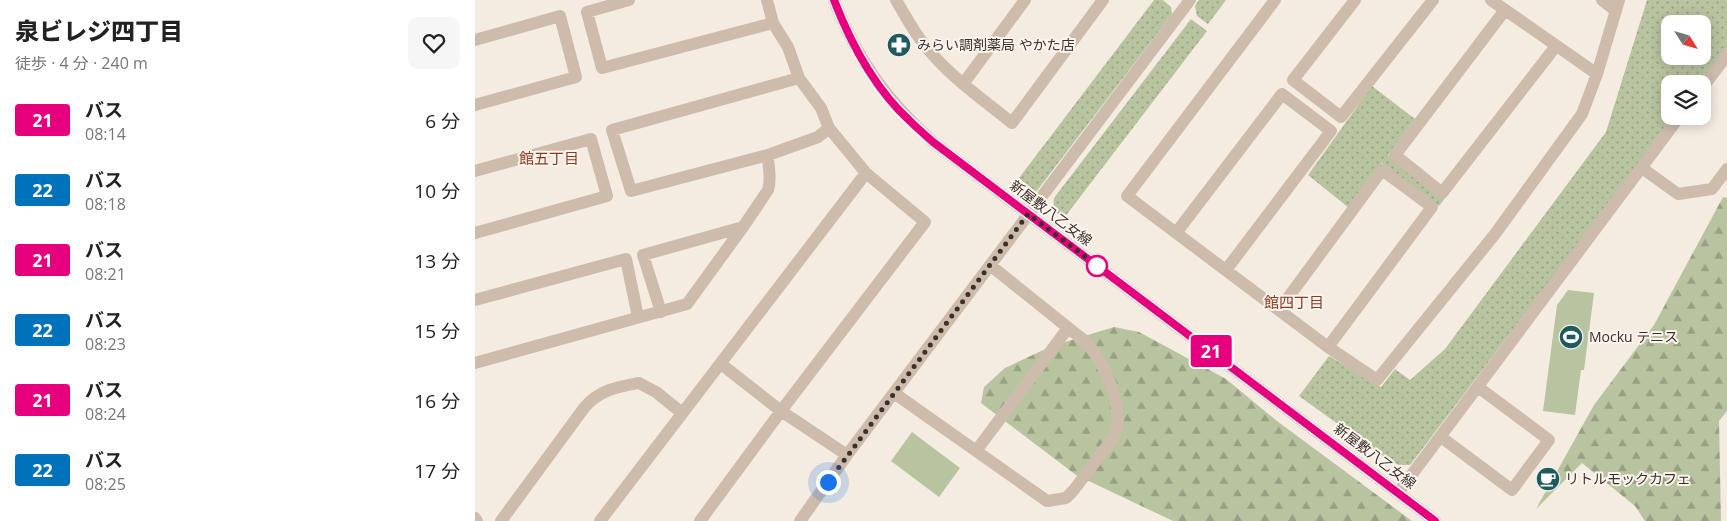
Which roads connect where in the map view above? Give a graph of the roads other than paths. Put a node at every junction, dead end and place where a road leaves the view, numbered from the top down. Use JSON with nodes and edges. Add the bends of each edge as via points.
{"nodes":[{"id":1,"x":629,"y":0,"type":"edge"},
{"id":2,"x":767,"y":0,"type":"edge"},
{"id":3,"x":834,"y":0,"type":"edge"},
{"id":4,"x":896,"y":0,"type":"edge"},
{"id":5,"x":1025,"y":0,"type":"edge"},
{"id":6,"x":1103,"y":0,"type":"edge"},
{"id":7,"x":1190,"y":0,"type":"edge"},
{"id":8,"x":1275,"y":0,"type":"edge"},
{"id":9,"x":1355,"y":0,"type":"edge"},
{"id":10,"x":1433,"y":0,"type":"edge"},
{"id":11,"x":1491,"y":0,"type":"edge"},
{"id":12,"x":1602,"y":0,"type":"edge"},
{"id":13,"x":1618,"y":5,"type":"edge"},
{"id":14,"x":1505,"y":10,"type":"junction"},
{"id":15,"x":773,"y":23,"type":"junction"},
{"id":16,"x":475,"y":40,"type":"edge"},
{"id":17,"x":1556,"y":46,"type":"junction"},
{"id":18,"x":1727,"y":54,"type":"edge"},
{"id":19,"x":1597,"y":74,"type":"junction"},
{"id":20,"x":1711,"y":76,"type":"edge"},
{"id":21,"x":799,"y":78,"type":"junction"},
{"id":22,"x":963,"y":84,"type":"junction"},
{"id":23,"x":475,"y":105,"type":"edge"},
{"id":24,"x":1673,"y":125,"type":"edge"},
{"id":25,"x":829,"y":128,"type":"junction"},
{"id":26,"x":768,"y":155,"type":"junction"},
{"id":27,"x":1642,"y":168,"type":"junction"},
{"id":28,"x":1727,"y":169,"type":"edge"},
{"id":29,"x":475,"y":171,"type":"edge"},
{"id":30,"x":866,"y":173,"type":"junction"},
{"id":31,"x":1028,"y":214,"type":"junction"},
{"id":32,"x":743,"y":227,"type":"junction"},
{"id":33,"x":475,"y":233,"type":"edge"},
{"id":34,"x":1176,"y":233,"type":"junction"},
{"id":35,"x":990,"y":265,"type":"junction"},
{"id":36,"x":1226,"y":270,"type":"junction"},
{"id":37,"x":475,"y":300,"type":"edge"},
{"id":38,"x":1279,"y":310,"type":"junction"},
{"id":39,"x":661,"y":312,"type":"junction"},
{"id":40,"x":638,"y":316,"type":"junction"},
{"id":41,"x":1068,"y":328,"type":"junction"},
{"id":42,"x":1328,"y":346,"type":"junction"},
{"id":43,"x":475,"y":363,"type":"edge"},
{"id":44,"x":721,"y":364,"type":"junction"},
{"id":45,"x":1478,"y":387,"type":"junction"},
{"id":46,"x":894,"y":392,"type":"junction"},
{"id":47,"x":781,"y":411,"type":"junction"},
{"id":48,"x":682,"y":413,"type":"junction"},
{"id":49,"x":1441,"y":437,"type":"junction"},
{"id":50,"x":976,"y":451,"type":"junction"},
{"id":51,"x":847,"y":455,"type":"junction"},
{"id":52,"x":1398,"y":493,"type":"junction"},
{"id":53,"x":501,"y":521,"type":"edge"},
{"id":54,"x":600,"y":521,"type":"edge"},
{"id":55,"x":700,"y":521,"type":"edge"},
{"id":56,"x":800,"y":521,"type":"edge"},
{"id":57,"x":1435,"y":521,"type":"edge"}],
"edges":[{"from":1,"to":15,"type":"street","via":[[587,12],[603,68]]},
{"from":2,"to":15,"type":"street"},
{"from":3,"to":31,"type":"street","name":"新屋敷八乙女線","via":[[852,41],[876,81],[909,120]]},
{"from":4,"to":22,"type":"street","via":[[932,54]]},
{"from":5,"to":22,"type":"street"},
{"from":6,"to":22,"type":"street","via":[[1012,123]]},
{"from":7,"to":31,"type":"street"},
{"from":8,"to":34,"type":"street","via":[[1127,196]]},
{"from":9,"to":10,"type":"street","via":[[1293,80],[1341,116]]},
{"from":11,"to":14,"type":"street"},
{"from":12,"to":13,"type":"street"},
{"from":13,"to":19,"type":"street"},
{"from":14,"to":17,"type":"street"},
{"from":14,"to":17,"type":"street","via":[[1395,155],[1442,193]]},
{"from":15,"to":21,"type":"street","via":[[788,47]]},
{"from":16,"to":23,"type":"street","via":[[560,16],[576,77]]},
{"from":17,"to":19,"type":"street"},
{"from":18,"to":20,"type":"street"},
{"from":19,"to":42,"type":"street","via":[[1581,114],[1570,130],[1495,234],[1377,380]]},
{"from":21,"to":25,"type":"street","via":[[821,108]]},
{"from":21,"to":26,"type":"street","via":[[612,130],[631,191]]},
{"from":24,"to":27,"type":"street"},
{"from":25,"to":26,"type":"street","via":[[818,137]]},
{"from":25,"to":30,"type":"street"},
{"from":26,"to":32,"type":"street","via":[[770,184]]},
{"from":27,"to":28,"type":"street","via":[[1678,194],[1712,189]]},
{"from":27,"to":45,"type":"street"},
{"from":29,"to":33,"type":"street","via":[[591,139],[607,196]]},
{"from":30,"to":44,"type":"street"},
{"from":30,"to":47,"type":"street","via":[[925,222]]},
{"from":31,"to":35,"type":"street"},
{"from":31,"to":52,"type":"street","name":"新屋敷八乙女線"},
{"from":32,"to":39,"type":"street","via":[[687,304]]},
{"from":32,"to":39,"type":"street","via":[[643,254]]},
{"from":34,"to":36,"type":"street"},
{"from":34,"to":36,"type":"street","via":[[1282,94],[1289,99],[1331,131]]},
{"from":35,"to":41,"type":"street"},
{"from":35,"to":46,"type":"street"},
{"from":36,"to":38,"type":"street"},
{"from":37,"to":40,"type":"street","via":[[627,259]]},
{"from":38,"to":42,"type":"street"},
{"from":38,"to":42,"type":"street","via":[[1382,170],[1432,207]]},
{"from":39,"to":40,"type":"street"},
{"from":40,"to":43,"type":"street"},
{"from":41,"to":50,"type":"street"},
{"from":41,"to":50,"type":"street","via":[[1086,342],[1103,365],[1117,411],[1113,438],[1066,498],[1047,501]]},
{"from":44,"to":47,"type":"street"},
{"from":44,"to":48,"type":"street"},
{"from":45,"to":49,"type":"street"},
{"from":45,"to":49,"type":"street","via":[[1549,440],[1512,490]]},
{"from":46,"to":50,"type":"street"},
{"from":46,"to":51,"type":"street"},
{"from":47,"to":51,"type":"street"},
{"from":47,"to":55,"type":"street"},
{"from":48,"to":53,"type":"street","via":[[639,383],[602,392],[591,399]]},
{"from":48,"to":54,"type":"street"},
{"from":49,"to":52,"type":"street"},
{"from":51,"to":56,"type":"street"},
{"from":52,"to":57,"type":"street","name":"新屋敷八乙女線"}]}
